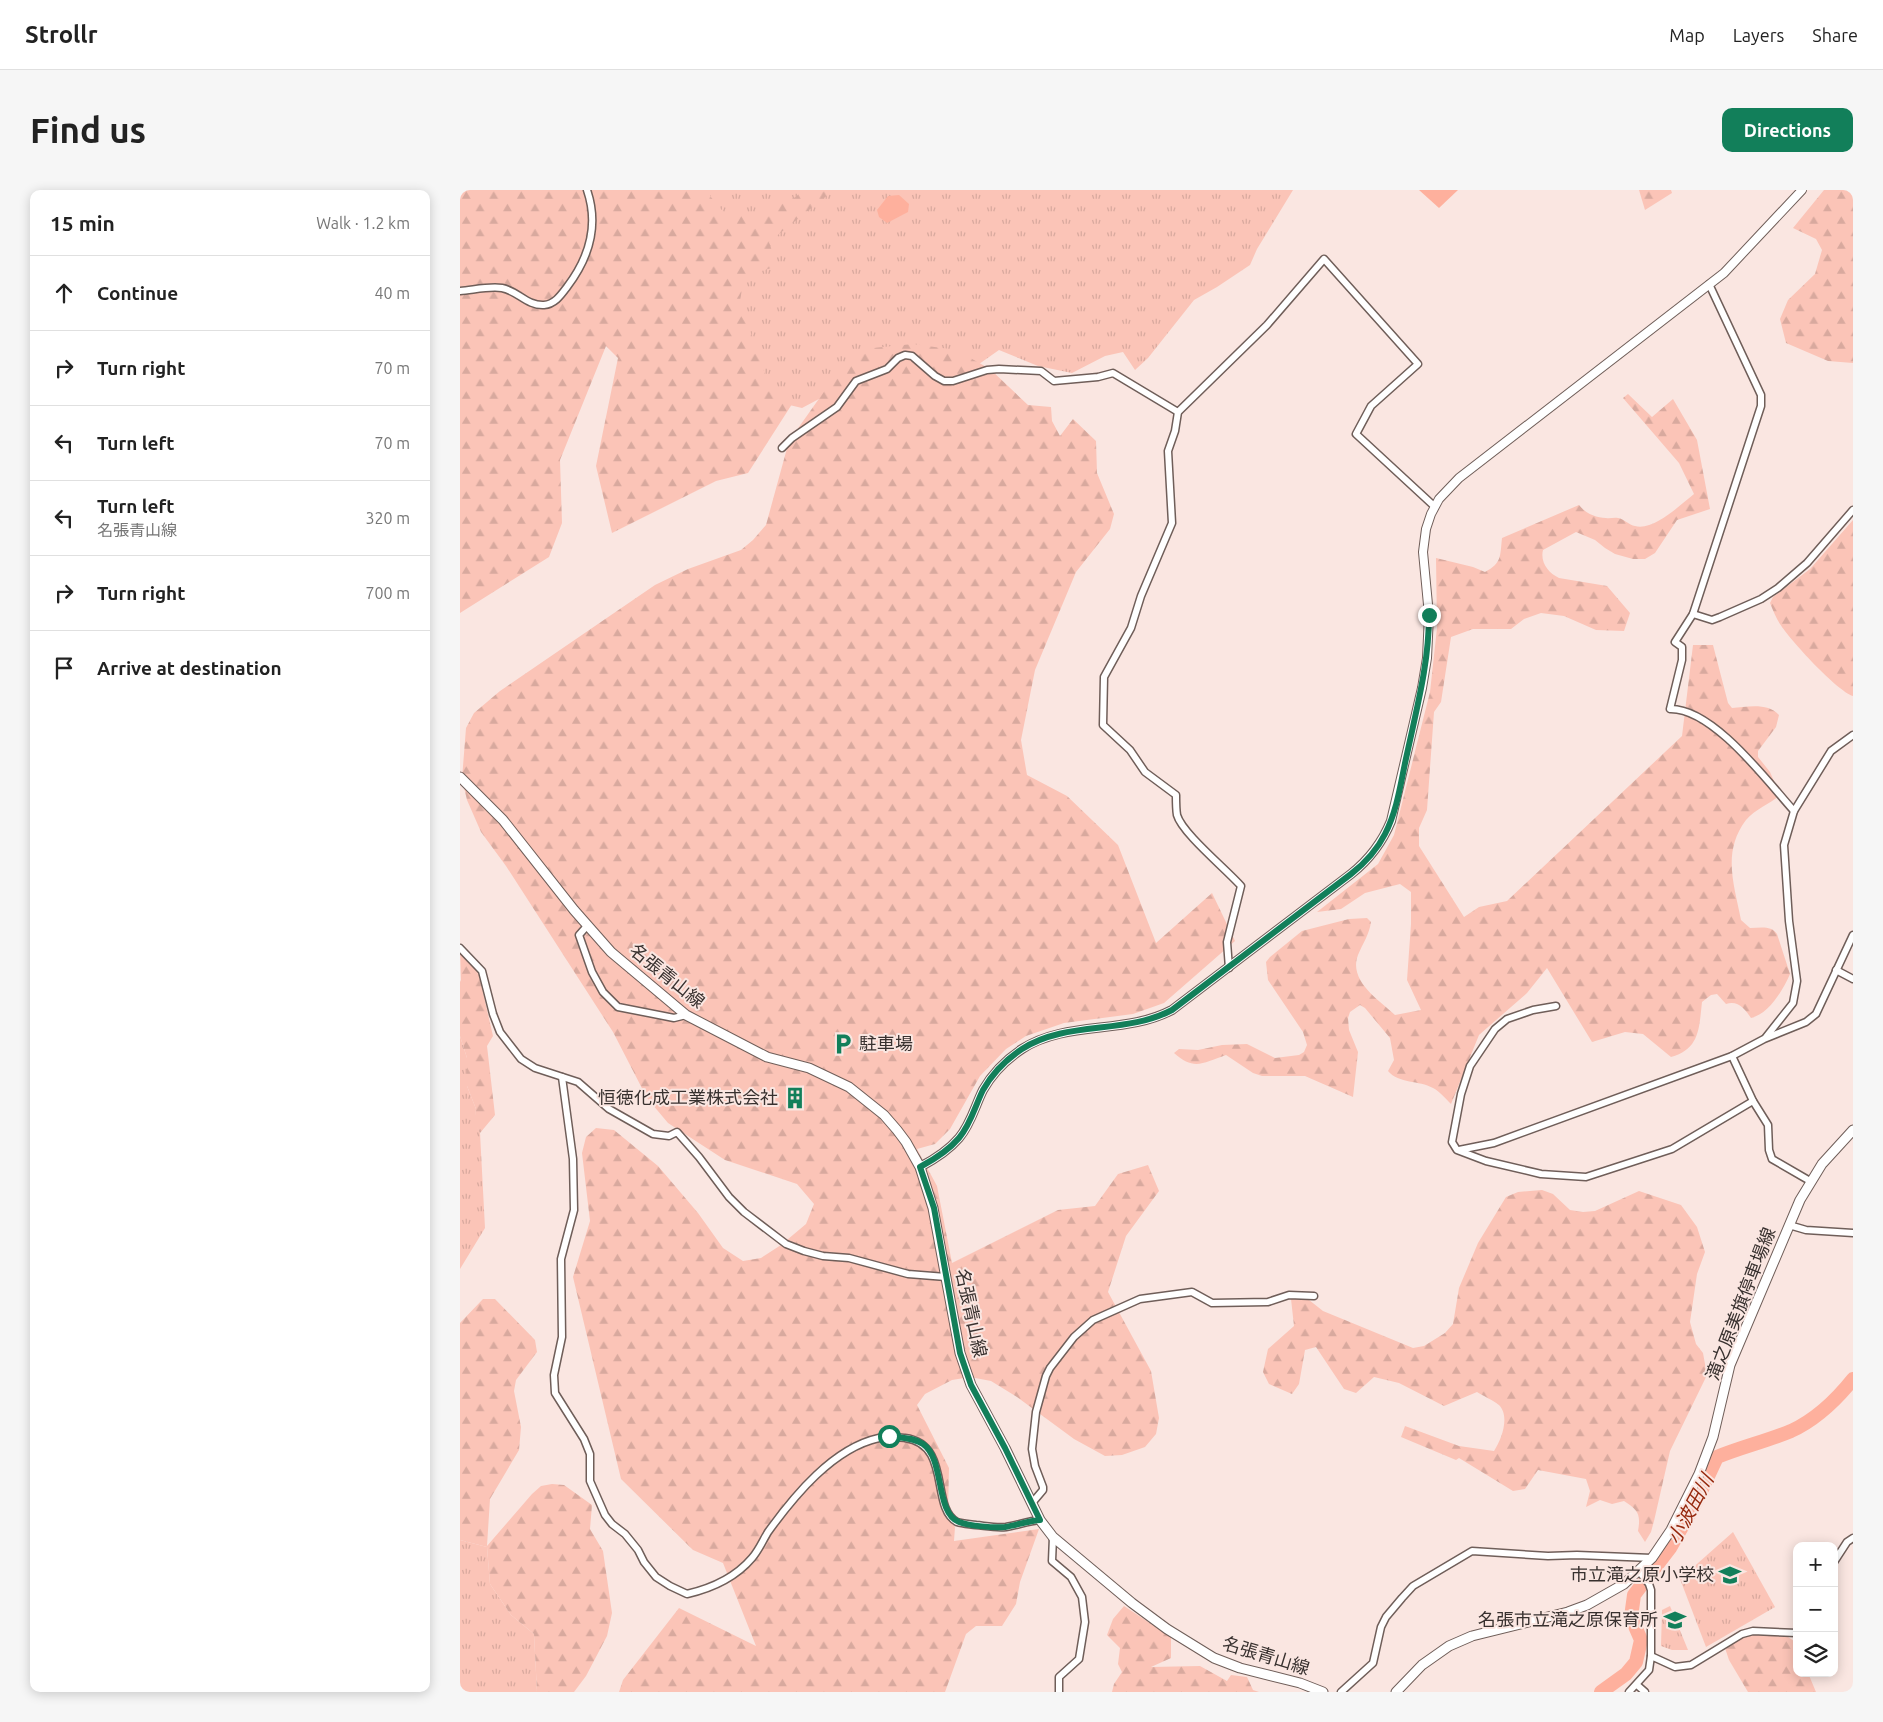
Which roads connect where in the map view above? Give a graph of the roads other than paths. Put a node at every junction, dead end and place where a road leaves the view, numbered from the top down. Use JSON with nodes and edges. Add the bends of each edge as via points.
{"nodes":[{"id":1,"x":587,"y":190,"type":"edge"},
{"id":2,"x":1802,"y":190,"type":"edge"},
{"id":3,"x":1709,"y":284,"type":"junction"},
{"id":4,"x":460,"y":291,"type":"edge"},
{"id":5,"x":1178,"y":412,"type":"junction"},
{"id":6,"x":782,"y":448,"type":"dead end"},
{"id":7,"x":1434,"y":506,"type":"junction"},
{"id":8,"x":1853,"y":510,"type":"edge"},
{"id":9,"x":1693,"y":614,"type":"junction"},
{"id":10,"x":1853,"y":735,"type":"edge"},
{"id":11,"x":460,"y":777,"type":"edge"},
{"id":12,"x":1794,"y":811,"type":"junction"},
{"id":13,"x":587,"y":926,"type":"junction"},
{"id":14,"x":1853,"y":935,"type":"edge"},
{"id":15,"x":460,"y":948,"type":"edge"},
{"id":16,"x":1229,"y":968,"type":"junction"},
{"id":17,"x":1836,"y":970,"type":"junction"},
{"id":18,"x":1853,"y":979,"type":"edge"},
{"id":19,"x":1556,"y":1006,"type":"dead end"},
{"id":20,"x":686,"y":1015,"type":"junction"},
{"id":21,"x":1764,"y":1039,"type":"junction"},
{"id":22,"x":1732,"y":1056,"type":"junction"},
{"id":23,"x":562,"y":1077,"type":"junction"},
{"id":24,"x":1753,"y":1100,"type":"junction"},
{"id":25,"x":1853,"y":1130,"type":"edge"},
{"id":26,"x":1457,"y":1150,"type":"junction"},
{"id":27,"x":920,"y":1167,"type":"junction"},
{"id":28,"x":1810,"y":1181,"type":"junction"},
{"id":29,"x":1789,"y":1224,"type":"junction"},
{"id":30,"x":1853,"y":1233,"type":"edge"},
{"id":31,"x":946,"y":1277,"type":"junction"},
{"id":32,"x":1314,"y":1296,"type":"dead end"},
{"id":33,"x":1032,"y":1504,"type":"junction"},
{"id":34,"x":1040,"y":1520,"type":"junction"},
{"id":35,"x":1053,"y":1537,"type":"junction"},
{"id":36,"x":1853,"y":1538,"type":"edge"},
{"id":37,"x":1838,"y":1556,"type":"edge"},
{"id":38,"x":1652,"y":1558,"type":"junction"},
{"id":39,"x":1640,"y":1572,"type":"junction"},
{"id":40,"x":1793,"y":1633,"type":"edge"},
{"id":41,"x":1651,"y":1656,"type":"junction"},
{"id":42,"x":1637,"y":1684,"type":"junction"},
{"id":43,"x":1059,"y":1692,"type":"edge"},
{"id":44,"x":1324,"y":1692,"type":"edge"},
{"id":45,"x":1341,"y":1692,"type":"edge"},
{"id":46,"x":1396,"y":1692,"type":"edge"},
{"id":47,"x":1629,"y":1692,"type":"edge"},
{"id":48,"x":1645,"y":1692,"type":"edge"}],
"edges":[{"from":1,"to":4,"type":"street","via":[[591,204],[591,240],[572,281],[556,300],[536,305],[502,288]]},
{"from":2,"to":3,"type":"street","via":[[1736,261]]},
{"from":3,"to":7,"type":"street","via":[[1459,478]]},
{"from":3,"to":9,"type":"street","via":[[1762,395]]},
{"from":5,"to":6,"type":"street","via":[[1113,373],[1054,381],[1041,371],[999,369],[949,381],[940,380],[912,356],[905,355],[887,369],[856,381],[837,407]]},
{"from":5,"to":7,"type":"street","via":[[1261,331],[1324,260],[1418,364],[1372,406],[1356,434]]},
{"from":5,"to":16,"type":"street","via":[[1168,452],[1172,523],[1131,628],[1104,677],[1103,725],[1130,750],[1145,772],[1176,795],[1182,823],[1196,842],[1241,886],[1227,942]]},
{"from":7,"to":16,"type":"street","via":[[1424,540],[1429,615],[1425,672],[1397,802],[1388,829],[1377,848],[1359,868]]},
{"from":8,"to":9,"type":"street","via":[[1807,563],[1778,588],[1712,620]]},
{"from":9,"to":12,"type":"street","via":[[1675,642],[1682,647],[1682,660],[1670,709],[1697,715],[1727,738]]},
{"from":10,"to":12,"type":"street","via":[[1831,751]]},
{"from":11,"to":13,"type":"main road","name":"名張青山線","via":[[503,820]]},
{"from":12,"to":21,"type":"street","via":[[1784,844],[1797,981],[1793,1003]]},
{"from":13,"to":20,"type":"main road","name":"名張青山線","via":[[611,952]]},
{"from":13,"to":20,"type":"street","via":[[579,935],[592,972],[603,992],[618,1007],[674,1018]]},
{"from":14,"to":17,"type":"street"},
{"from":15,"to":23,"type":"street","via":[[482,971],[493,1014],[508,1044],[520,1059]]},
{"from":16,"to":27,"type":"street","via":[[1176,1008],[1154,1019],[1060,1033],[1025,1047],[987,1084],[960,1137],[937,1158]]},
{"from":17,"to":18,"type":"street"},
{"from":17,"to":21,"type":"street","via":[[1816,1014],[1806,1022]]},
{"from":19,"to":26,"type":"street","via":[[1506,1019],[1495,1029],[1470,1066],[1461,1094],[1452,1142]]},
{"from":20,"to":27,"type":"main road","name":"名張青山線","via":[[766,1057],[809,1068],[849,1087],[884,1116],[906,1142]]},
{"from":21,"to":22,"type":"street"},
{"from":22,"to":24,"type":"street"},
{"from":22,"to":26,"type":"street","via":[[1494,1143]]},
{"from":23,"to":31,"type":"street","via":[[578,1082],[609,1109],[653,1134],[669,1136],[677,1132],[729,1197],[786,1244],[823,1256],[849,1258],[908,1274]]},
{"from":23,"to":34,"type":"street","via":[[573,1159],[574,1210],[561,1259],[562,1338],[554,1375],[555,1393],[584,1439],[590,1454],[590,1481],[605,1515],[634,1544],[656,1577],[687,1594],[718,1585],[754,1557],[766,1535],[807,1484],[841,1455],[863,1443],[889,1436],[922,1443],[929,1450],[946,1508],[957,1522],[1006,1527]]},
{"from":24,"to":26,"type":"street","via":[[1672,1149],[1586,1177],[1541,1174],[1486,1161]]},
{"from":24,"to":28,"type":"street","via":[[1768,1125],[1772,1159]]},
{"from":25,"to":28,"type":"main road","name":"滝之原美旗停車場線"},
{"from":27,"to":31,"type":"main road","name":"名張青山線","via":[[934,1208]]},
{"from":28,"to":29,"type":"main road","name":"滝之原美旗停車場線"},
{"from":29,"to":30,"type":"street","via":[[1806,1230]]},
{"from":29,"to":38,"type":"main road","name":"滝之原美旗停車場線","via":[[1730,1365],[1713,1437],[1700,1474],[1671,1530]]},
{"from":31,"to":33,"type":"main road","name":"名張青山線","via":[[960,1353],[971,1385]]},
{"from":32,"to":33,"type":"street","via":[[1289,1295],[1268,1302],[1212,1303],[1192,1292],[1140,1299],[1093,1320],[1074,1337],[1046,1376],[1036,1412],[1032,1449],[1043,1490]]},
{"from":33,"to":34,"type":"main road","name":"名張青山線"},
{"from":34,"to":35,"type":"main road","name":"名張青山線"},
{"from":35,"to":43,"type":"street","via":[[1052,1561],[1071,1577],[1082,1597],[1085,1622],[1079,1659],[1059,1677]]},
{"from":35,"to":44,"type":"main road","name":"名張青山線","via":[[1132,1603],[1214,1658]]},
{"from":36,"to":37,"type":"street"},
{"from":38,"to":39,"type":"main road","name":"滝之原美旗停車場線"},
{"from":38,"to":45,"type":"street","via":[[1472,1551],[1413,1586],[1386,1617],[1373,1663]]},
{"from":39,"to":41,"type":"street","via":[[1651,1590]]},
{"from":39,"to":46,"type":"main road","name":"滝之原美旗停車場線","via":[[1587,1606],[1472,1636],[1449,1646],[1422,1665]]},
{"from":40,"to":41,"type":"street","via":[[1753,1631],[1742,1634],[1691,1665],[1675,1667]]},
{"from":41,"to":42,"type":"street","via":[[1649,1670]]},
{"from":42,"to":47,"type":"street"},
{"from":42,"to":48,"type":"street"}]}
